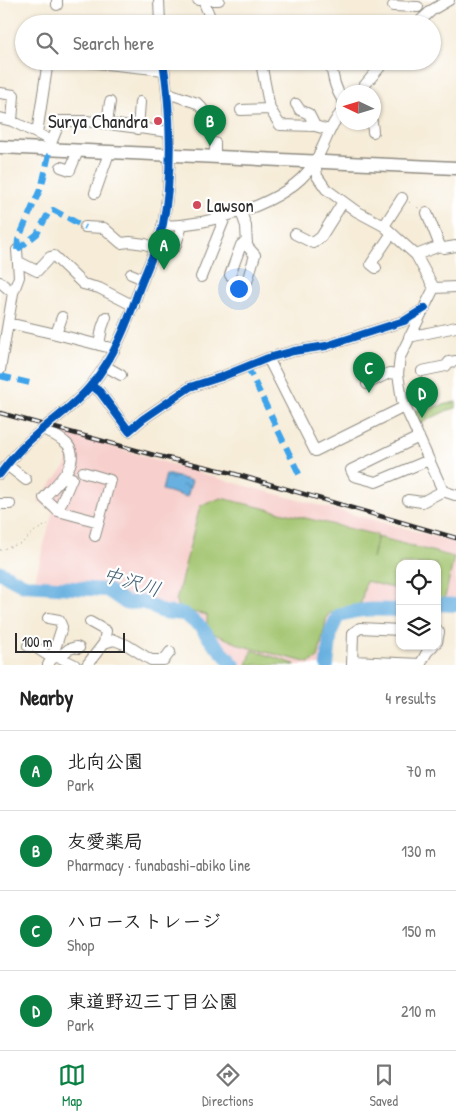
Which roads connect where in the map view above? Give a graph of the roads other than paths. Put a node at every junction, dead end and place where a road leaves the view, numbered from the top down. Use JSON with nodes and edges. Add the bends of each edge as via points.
{"nodes":[{"id":1,"x":159,"y":0,"type":"edge"},
{"id":2,"x":202,"y":0,"type":"edge"},
{"id":3,"x":219,"y":0,"type":"edge"},
{"id":4,"x":449,"y":0,"type":"edge"},
{"id":5,"x":418,"y":4,"type":"edge"},
{"id":6,"x":393,"y":6,"type":"dead end"},
{"id":7,"x":160,"y":15,"type":"edge"},
{"id":8,"x":209,"y":15,"type":"edge"},
{"id":9,"x":426,"y":15,"type":"edge"},
{"id":10,"x":47,"y":70,"type":"edge"},
{"id":11,"x":165,"y":70,"type":"edge"},
{"id":12,"x":262,"y":70,"type":"edge"},
{"id":13,"x":332,"y":70,"type":"edge"},
{"id":14,"x":378,"y":70,"type":"edge"},
{"id":15,"x":370,"y":81,"type":"junction"},
{"id":16,"x":366,"y":85,"type":"edge"},
{"id":17,"x":370,"y":85,"type":"edge"},
{"id":18,"x":336,"y":87,"type":"edge"},
{"id":19,"x":0,"y":93,"type":"edge"},
{"id":20,"x":168,"y":93,"type":"junction"},
{"id":21,"x":110,"y":102,"type":"dead end"},
{"id":22,"x":140,"y":102,"type":"dead end"},
{"id":23,"x":296,"y":104,"type":"dead end"},
{"id":24,"x":202,"y":108,"type":"dead end"},
{"id":25,"x":270,"y":109,"type":"junction"},
{"id":26,"x":241,"y":110,"type":"dead end"},
{"id":27,"x":0,"y":118,"type":"edge"},
{"id":28,"x":336,"y":118,"type":"edge"},
{"id":29,"x":12,"y":121,"type":"junction"},
{"id":30,"x":107,"y":124,"type":"junction"},
{"id":31,"x":315,"y":126,"type":"junction"},
{"id":32,"x":138,"y":129,"type":"junction"},
{"id":33,"x":330,"y":130,"type":"junction"},
{"id":34,"x":169,"y":132,"type":"junction"},
{"id":35,"x":37,"y":133,"type":"junction"},
{"id":36,"x":215,"y":143,"type":"dead end"},
{"id":37,"x":51,"y":145,"type":"junction"},
{"id":38,"x":0,"y":147,"type":"edge"},
{"id":39,"x":78,"y":151,"type":"junction"},
{"id":40,"x":109,"y":153,"type":"junction"},
{"id":41,"x":169,"y":156,"type":"junction"},
{"id":42,"x":215,"y":157,"type":"junction"},
{"id":43,"x":315,"y":162,"type":"junction"},
{"id":44,"x":62,"y":168,"type":"dead end"},
{"id":45,"x":456,"y":168,"type":"edge"},
{"id":46,"x":95,"y":193,"type":"dead end"},
{"id":47,"x":402,"y":198,"type":"road end"},
{"id":48,"x":343,"y":202,"type":"junction"},
{"id":49,"x":241,"y":212,"type":"junction"},
{"id":50,"x":428,"y":213,"type":"road end"},
{"id":51,"x":226,"y":215,"type":"junction"},
{"id":52,"x":162,"y":226,"type":"junction"},
{"id":53,"x":182,"y":226,"type":"junction"},
{"id":54,"x":85,"y":227,"type":"dead end"},
{"id":55,"x":388,"y":230,"type":"junction"},
{"id":56,"x":295,"y":234,"type":"dead end"},
{"id":57,"x":247,"y":242,"type":"junction"},
{"id":58,"x":440,"y":246,"type":"junction"},
{"id":59,"x":456,"y":246,"type":"edge"},
{"id":60,"x":174,"y":247,"type":"dead end"},
{"id":61,"x":155,"y":248,"type":"junction"},
{"id":62,"x":18,"y":250,"type":"dead end"},
{"id":63,"x":416,"y":255,"type":"junction"},
{"id":64,"x":19,"y":262,"type":"junction"},
{"id":65,"x":376,"y":268,"type":"dead end"},
{"id":66,"x":131,"y":274,"type":"dead end"},
{"id":67,"x":230,"y":275,"type":"dead end"},
{"id":68,"x":201,"y":277,"type":"dead end"},
{"id":69,"x":143,"y":280,"type":"junction"},
{"id":70,"x":0,"y":282,"type":"edge"},
{"id":71,"x":246,"y":285,"type":"dead end"},
{"id":72,"x":456,"y":286,"type":"edge"},
{"id":73,"x":434,"y":288,"type":"junction"},
{"id":74,"x":13,"y":293,"type":"junction"},
{"id":75,"x":134,"y":306,"type":"junction"},
{"id":76,"x":424,"y":308,"type":"junction"},
{"id":77,"x":62,"y":317,"type":"dead end"},
{"id":78,"x":106,"y":317,"type":"dead end"},
{"id":79,"x":8,"y":324,"type":"junction"},
{"id":80,"x":456,"y":327,"type":"edge"},
{"id":81,"x":56,"y":334,"type":"junction"},
{"id":82,"x":409,"y":337,"type":"junction"},
{"id":83,"x":99,"y":345,"type":"junction"},
{"id":84,"x":114,"y":350,"type":"junction"},
{"id":85,"x":268,"y":358,"type":"junction"},
{"id":86,"x":456,"y":361,"type":"edge"},
{"id":87,"x":106,"y":366,"type":"junction"},
{"id":88,"x":0,"y":370,"type":"edge"},
{"id":89,"x":422,"y":371,"type":"dead end"},
{"id":90,"x":398,"y":374,"type":"junction"},
{"id":91,"x":120,"y":375,"type":"dead end"},
{"id":92,"x":367,"y":384,"type":"dead end"},
{"id":93,"x":91,"y":385,"type":"junction"},
{"id":94,"x":404,"y":406,"type":"junction"},
{"id":95,"x":43,"y":429,"type":"junction"},
{"id":96,"x":418,"y":437,"type":"junction"},
{"id":97,"x":429,"y":460,"type":"junction"},
{"id":98,"x":5,"y":462,"type":"edge"},
{"id":99,"x":83,"y":472,"type":"dead end"},
{"id":100,"x":0,"y":474,"type":"edge"},
{"id":101,"x":72,"y":478,"type":"dead end"},
{"id":102,"x":26,"y":480,"type":"dead end"},
{"id":103,"x":443,"y":491,"type":"junction"},
{"id":104,"x":456,"y":495,"type":"edge"},
{"id":105,"x":408,"y":500,"type":"dead end"},
{"id":106,"x":58,"y":511,"type":"junction"},
{"id":107,"x":99,"y":522,"type":"junction"},
{"id":108,"x":95,"y":536,"type":"dead end"},
{"id":109,"x":48,"y":618,"type":"dead end"},
{"id":110,"x":90,"y":622,"type":"dead end"},
{"id":111,"x":396,"y":630,"type":"edge"},
{"id":112,"x":104,"y":643,"type":"junction"},
{"id":113,"x":28,"y":646,"type":"dead end"},
{"id":114,"x":79,"y":648,"type":"dead end"},
{"id":115,"x":429,"y":650,"type":"edge"},
{"id":116,"x":170,"y":652,"type":"dead end"},
{"id":117,"x":61,"y":662,"type":"edge"},
{"id":118,"x":352,"y":663,"type":"edge"},
{"id":119,"x":87,"y":665,"type":"edge"},
{"id":120,"x":420,"y":665,"type":"edge"}],
"edges":[{"from":1,"to":7,"type":"street"},
{"from":2,"to":3,"type":"street"},
{"from":2,"to":8,"type":"street"},
{"from":4,"to":9,"type":"street"},
{"from":5,"to":6,"type":"street"},
{"from":10,"to":35,"type":"street"},
{"from":11,"to":20,"type":"street"},
{"from":12,"to":25,"type":"street"},
{"from":13,"to":18,"type":"street"},
{"from":14,"to":15,"type":"street"},
{"from":15,"to":16,"type":"street"},
{"from":15,"to":17,"type":"street"},
{"from":19,"to":29,"type":"street","via":[[14,94]]},
{"from":20,"to":24,"type":"street"},
{"from":20,"to":34,"type":"street"},
{"from":21,"to":30,"type":"street"},
{"from":22,"to":32,"type":"street"},
{"from":23,"to":31,"type":"street","via":[[309,114]]},
{"from":25,"to":26,"type":"street"},
{"from":25,"to":31,"type":"street","via":[[280,125]]},
{"from":27,"to":29,"type":"street"},
{"from":28,"to":33,"type":"street"},
{"from":29,"to":35,"type":"street"},
{"from":30,"to":32,"type":"street"},
{"from":30,"to":37,"type":"street","via":[[60,121]]},
{"from":31,"to":33,"type":"street"},
{"from":32,"to":34,"type":"street"},
{"from":33,"to":43,"type":"street"},
{"from":34,"to":41,"type":"street"},
{"from":35,"to":37,"type":"street"},
{"from":36,"to":42,"type":"street"},
{"from":37,"to":38,"type":"main road"},
{"from":37,"to":39,"type":"main road"},
{"from":39,"to":40,"type":"main road"},
{"from":39,"to":44,"type":"street","via":[[70,170]]},
{"from":40,"to":41,"type":"main road"},
{"from":40,"to":46,"type":"street"},
{"from":41,"to":42,"type":"main road"},
{"from":41,"to":52,"type":"street"},
{"from":42,"to":43,"type":"main road"},
{"from":43,"to":45,"type":"main road"},
{"from":43,"to":48,"type":"street","via":[[317,176],[326,189]]},
{"from":43,"to":49,"type":"street","via":[[298,182]]},
{"from":47,"to":55,"type":"street"},
{"from":48,"to":55,"type":"street"},
{"from":48,"to":56,"type":"street","via":[[321,237],[312,243]]},
{"from":49,"to":51,"type":"street"},
{"from":49,"to":57,"type":"street"},
{"from":50,"to":58,"type":"street"},
{"from":51,"to":53,"type":"street"},
{"from":51,"to":68,"type":"street"},
{"from":52,"to":53,"type":"street"},
{"from":52,"to":61,"type":"street"},
{"from":53,"to":60,"type":"street"},
{"from":54,"to":61,"type":"street","via":[[104,228],[121,243],[145,244]]},
{"from":55,"to":63,"type":"street"},
{"from":55,"to":65,"type":"street","via":[[370,264]]},
{"from":57,"to":67,"type":"street","via":[[241,245]]},
{"from":57,"to":71,"type":"street","via":[[255,255]]},
{"from":58,"to":59,"type":"street"},
{"from":58,"to":63,"type":"street"},
{"from":61,"to":69,"type":"street"},
{"from":62,"to":64,"type":"street"},
{"from":63,"to":73,"type":"street"},
{"from":64,"to":74,"type":"street","via":[[19,277]]},
{"from":64,"to":75,"type":"street","via":[[37,271],[54,256],[83,284],[99,288]]},
{"from":66,"to":69,"type":"street"},
{"from":69,"to":75,"type":"street"},
{"from":70,"to":74,"type":"street"},
{"from":72,"to":73,"type":"street"},
{"from":73,"to":76,"type":"street"},
{"from":74,"to":79,"type":"street"},
{"from":75,"to":84,"type":"street"},
{"from":76,"to":82,"type":"street"},
{"from":76,"to":85,"type":"street","via":[[404,322],[326,346]]},
{"from":77,"to":81,"type":"street"},
{"from":78,"to":83,"type":"street"},
{"from":79,"to":81,"type":"street"},
{"from":79,"to":88,"type":"street"},
{"from":80,"to":82,"type":"street"},
{"from":81,"to":83,"type":"street"},
{"from":82,"to":90,"type":"street","via":[[400,357]]},
{"from":83,"to":84,"type":"street"},
{"from":84,"to":87,"type":"street"},
{"from":85,"to":93,"type":"street","via":[[190,387],[129,431]]},
{"from":85,"to":94,"type":"street","via":[[315,451]]},
{"from":86,"to":89,"type":"street"},
{"from":87,"to":91,"type":"street"},
{"from":87,"to":93,"type":"street"},
{"from":90,"to":92,"type":"street","via":[[389,373]]},
{"from":90,"to":94,"type":"street"},
{"from":93,"to":95,"type":"street"},
{"from":94,"to":96,"type":"street"},
{"from":95,"to":98,"type":"street"},
{"from":95,"to":106,"type":"street","via":[[67,444],[73,454],[72,464],[44,498]]},
{"from":96,"to":97,"type":"street"},
{"from":96,"to":97,"type":"street","via":[[351,470],[354,476],[376,482]]},
{"from":97,"to":103,"type":"street"},
{"from":98,"to":100,"type":"street"},
{"from":98,"to":102,"type":"street"},
{"from":99,"to":107,"type":"street","via":[[110,480]]},
{"from":101,"to":106,"type":"street"},
{"from":103,"to":104,"type":"street"},
{"from":103,"to":105,"type":"street","via":[[422,502]]},
{"from":106,"to":107,"type":"street"},
{"from":107,"to":108,"type":"street"},
{"from":109,"to":117,"type":"street","via":[[59,620],[62,627]]},
{"from":110,"to":112,"type":"street","via":[[106,631]]},
{"from":111,"to":118,"type":"street","via":[[360,628],[353,633]]},
{"from":112,"to":116,"type":"street","via":[[114,640],[151,660],[164,660]]},
{"from":112,"to":119,"type":"street"},
{"from":113,"to":117,"type":"street"},
{"from":114,"to":117,"type":"street","via":[[69,649]]},
{"from":115,"to":120,"type":"street"},
{"from":118,"to":120,"type":"street"}]}
